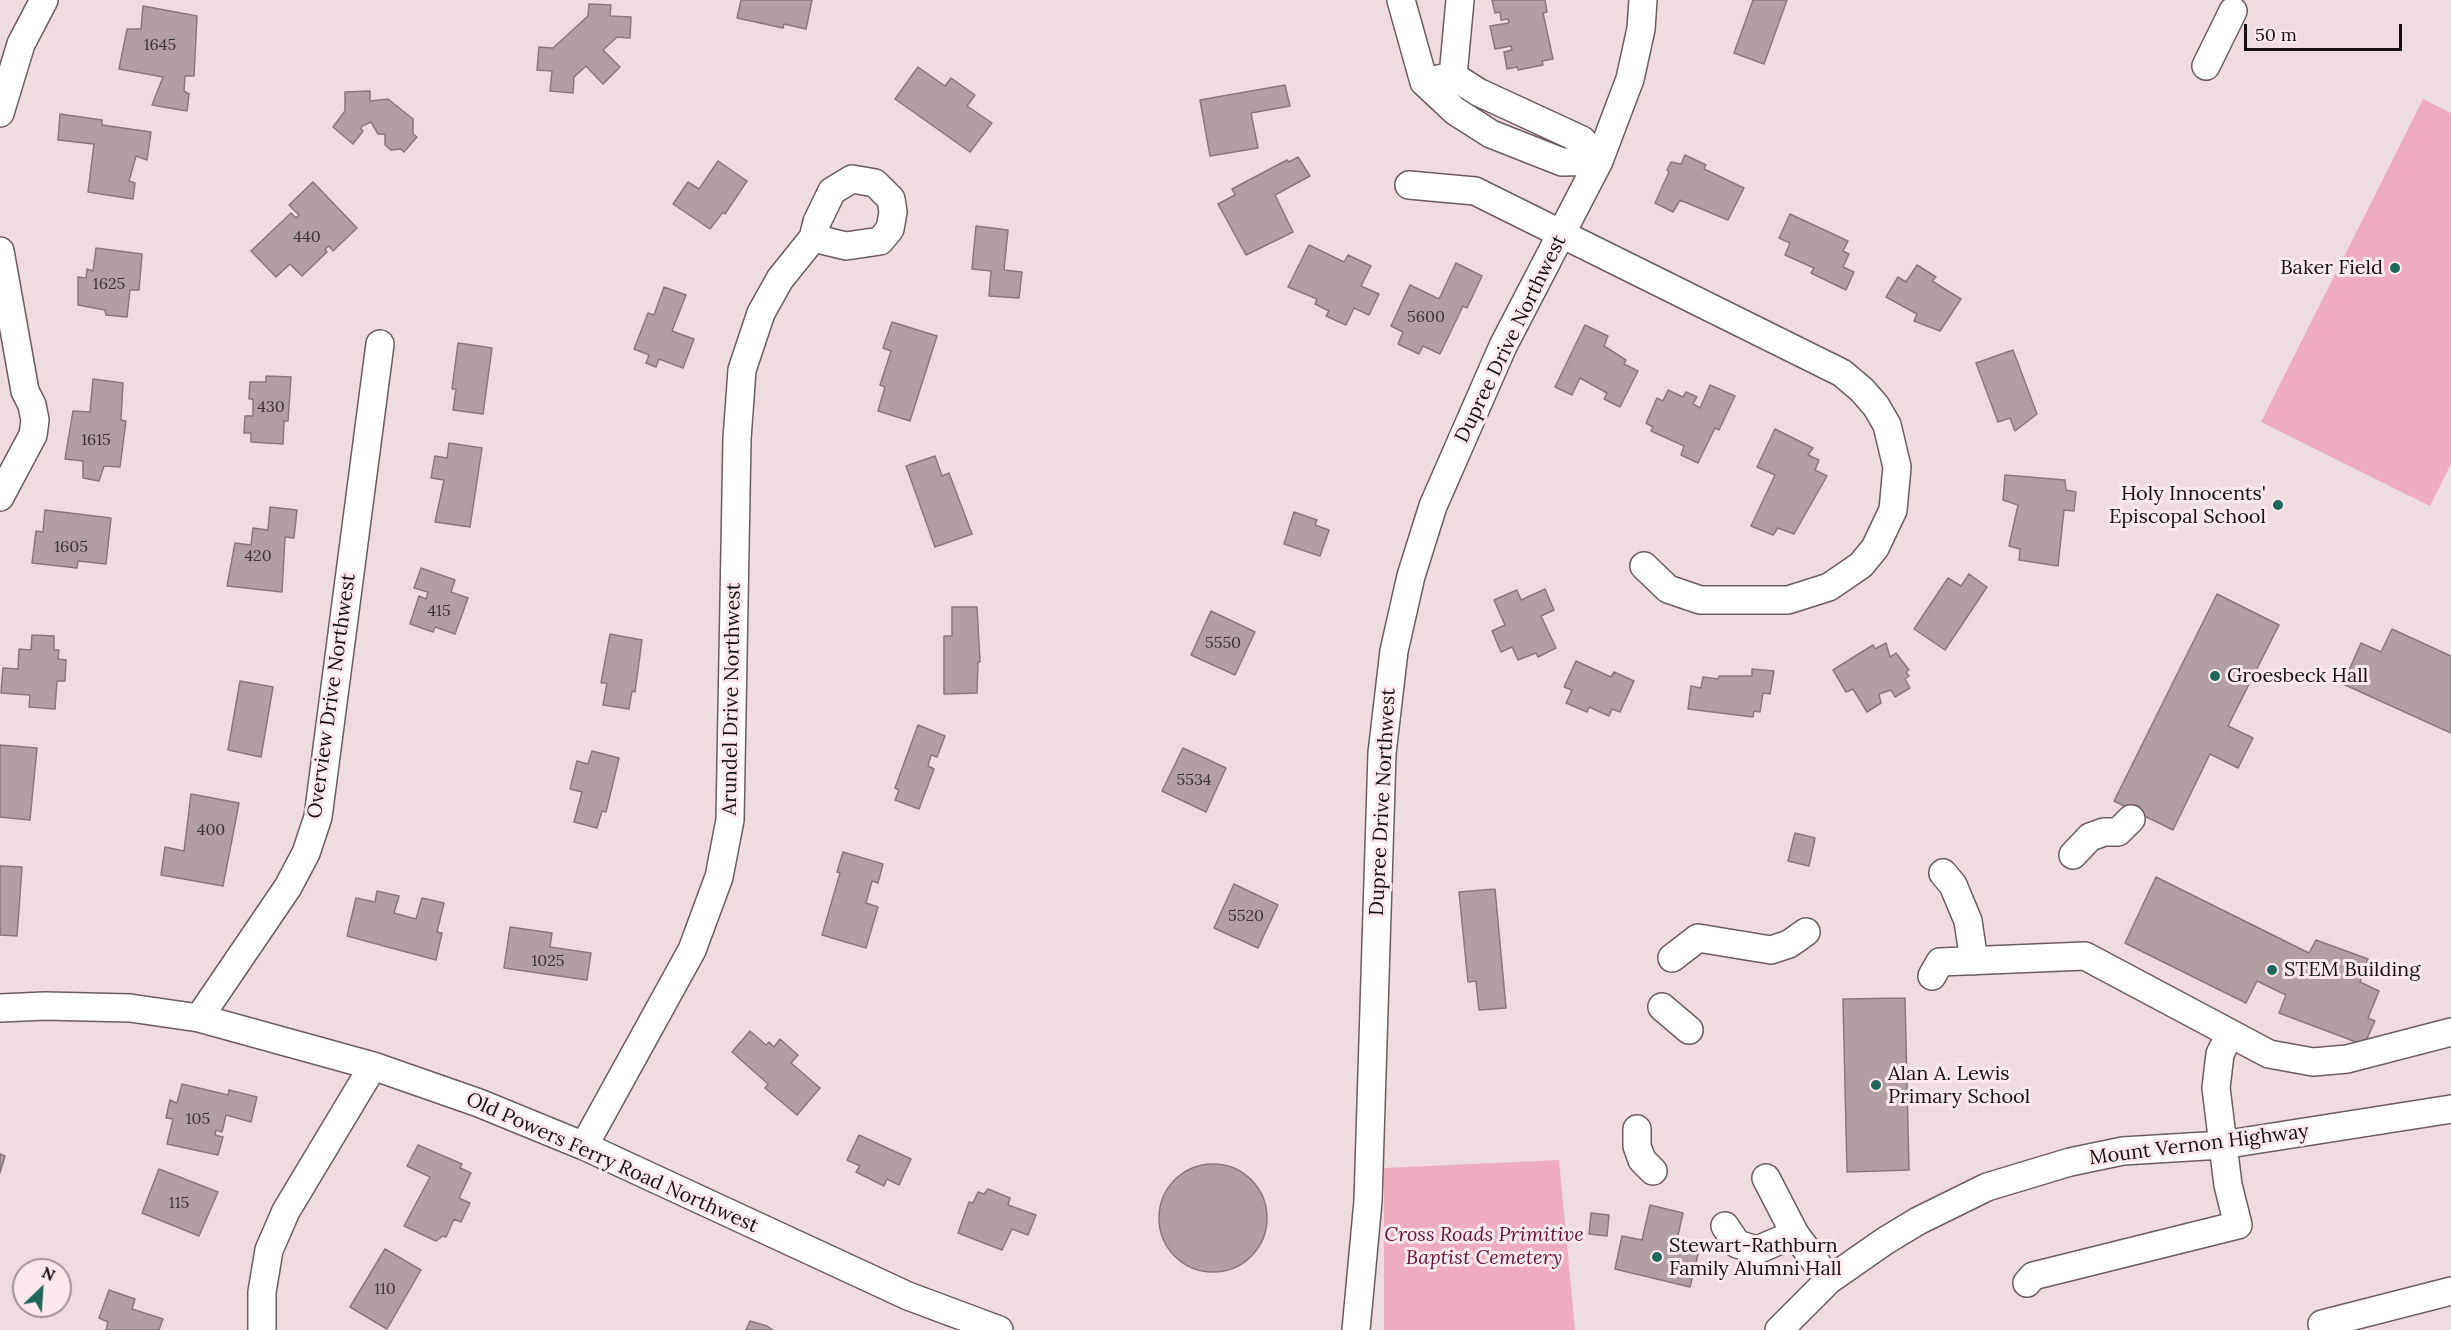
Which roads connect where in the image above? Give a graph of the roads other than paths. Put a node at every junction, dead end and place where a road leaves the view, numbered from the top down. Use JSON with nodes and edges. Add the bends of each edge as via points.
{"nodes":[{"id":1,"x":44,"y":0,"type":"edge"},
{"id":2,"x":1401,"y":0,"type":"edge"},
{"id":3,"x":1460,"y":0,"type":"edge"},
{"id":4,"x":1643,"y":0,"type":"edge"},
{"id":5,"x":2233,"y":12,"type":"dead end"},
{"id":6,"x":2206,"y":66,"type":"dead end"},
{"id":7,"x":1453,"y":76,"type":"junction"},
{"id":8,"x":1424,"y":82,"type":"junction"},
{"id":9,"x":0,"y":113,"type":"edge"},
{"id":10,"x":1599,"y":162,"type":"junction"},
{"id":11,"x":1408,"y":185,"type":"dead end"},
{"id":12,"x":1562,"y":234,"type":"junction"},
{"id":13,"x":813,"y":238,"type":"dead end"},
{"id":14,"x":0,"y":251,"type":"edge"},
{"id":15,"x":380,"y":344,"type":"dead end"},
{"id":16,"x":0,"y":497,"type":"edge"},
{"id":17,"x":1644,"y":566,"type":"dead end"},
{"id":18,"x":2131,"y":819,"type":"dead end"},
{"id":19,"x":2073,"y":855,"type":"dead end"},
{"id":20,"x":1942,"y":873,"type":"dead end"},
{"id":21,"x":1806,"y":932,"type":"dead end"},
{"id":22,"x":1672,"y":958,"type":"dead end"},
{"id":23,"x":1974,"y":961,"type":"junction"},
{"id":24,"x":1932,"y":976,"type":"dead end"},
{"id":25,"x":1662,"y":1007,"type":"dead end"},
{"id":26,"x":0,"y":1008,"type":"edge"},
{"id":27,"x":199,"y":1018,"type":"junction"},
{"id":28,"x":1689,"y":1030,"type":"dead end"},
{"id":29,"x":2451,"y":1032,"type":"edge"},
{"id":30,"x":2230,"y":1034,"type":"junction"},
{"id":31,"x":373,"y":1066,"type":"junction"},
{"id":32,"x":2451,"y":1108,"type":"edge"},
{"id":33,"x":1637,"y":1129,"type":"dead end"},
{"id":34,"x":2222,"y":1145,"type":"junction"},
{"id":35,"x":585,"y":1146,"type":"junction"},
{"id":36,"x":1653,"y":1171,"type":"dead end"},
{"id":37,"x":1767,"y":1178,"type":"dead end"},
{"id":38,"x":1725,"y":1226,"type":"dead end"},
{"id":39,"x":1794,"y":1234,"type":"junction"},
{"id":40,"x":1829,"y":1280,"type":"junction"},
{"id":41,"x":2027,"y":1282,"type":"dead end"},
{"id":42,"x":2451,"y":1291,"type":"edge"},
{"id":43,"x":2322,"y":1324,"type":"dead end"},
{"id":44,"x":262,"y":1330,"type":"edge"},
{"id":45,"x":999,"y":1330,"type":"edge"},
{"id":46,"x":1356,"y":1330,"type":"edge"},
{"id":47,"x":1779,"y":1330,"type":"edge"}],
"edges":[{"from":1,"to":9,"type":"street","via":[[21,45]]},
{"from":2,"to":8,"type":"street"},
{"from":3,"to":7,"type":"street"},
{"from":4,"to":10,"type":"street","name":"Dupree Drive Northwest","via":[[1630,79]]},
{"from":5,"to":6,"type":"street"},
{"from":7,"to":8,"type":"street"},
{"from":7,"to":10,"type":"street","via":[[1478,92],[1582,140]]},
{"from":8,"to":10,"type":"street","via":[[1455,111],[1491,134],[1562,162]]},
{"from":10,"to":12,"type":"street","name":"Dupree Drive Northwest"},
{"from":11,"to":12,"type":"street","via":[[1475,191]]},
{"from":12,"to":17,"type":"street","via":[[1842,373],[1876,406],[1894,446],[1897,489],[1886,530],[1861,565],[1829,587],[1788,600],[1700,600],[1668,589]]},
{"from":12,"to":46,"type":"street","name":"Dupree Drive Northwest","via":[[1503,346],[1433,506],[1411,576],[1394,651],[1382,753],[1368,1201]]},
{"from":13,"to":35,"type":"street","name":"Arundel Drive Northwest","via":[[800,249],[780,279],[762,313],[742,370],[737,439],[730,820],[719,877],[692,950]]},
{"from":14,"to":16,"type":"street","via":[[25,391],[35,420],[33,435]]},
{"from":15,"to":27,"type":"street","name":"Overview Drive Northwest","via":[[318,817],[306,853],[288,887]]},
{"from":18,"to":19,"type":"street","via":[[2118,832],[2090,837]]},
{"from":20,"to":23,"type":"street","via":[[1953,885],[1968,921]]},
{"from":21,"to":22,"type":"street","via":[[1771,950],[1698,938]]},
{"from":23,"to":24,"type":"street","via":[[1941,962]]},
{"from":23,"to":30,"type":"street","via":[[2085,956]]},
{"from":25,"to":28,"type":"street"},
{"from":26,"to":27,"type":"street","name":"Old Powers Ferry Road Northwest","via":[[130,1008]]},
{"from":27,"to":31,"type":"street","name":"Old Powers Ferry Road Northwest"},
{"from":29,"to":30,"type":"street","via":[[2347,1059],[2313,1062],[2269,1054]]},
{"from":30,"to":34,"type":"street","via":[[2217,1071]]},
{"from":31,"to":35,"type":"street","name":"Old Powers Ferry Road Northwest"},
{"from":31,"to":44,"type":"street","via":[[286,1211],[269,1250],[262,1292]]},
{"from":32,"to":34,"type":"street","name":"Mount Vernon Highway"},
{"from":33,"to":36,"type":"street","via":[[1636,1146]]},
{"from":34,"to":40,"type":"street","name":"Mount Vernon Highway","via":[[2123,1151],[1987,1187],[1918,1221]]},
{"from":34,"to":41,"type":"street","via":[[2238,1225],[2033,1276]]},
{"from":35,"to":45,"type":"street","name":"Old Powers Ferry Road Northwest","via":[[908,1296]]},
{"from":37,"to":39,"type":"street"},
{"from":38,"to":39,"type":"street","via":[[1737,1244],[1757,1250]]},
{"from":39,"to":40,"type":"street"},
{"from":40,"to":47,"type":"street","name":"Mount Vernon Highway"},
{"from":42,"to":43,"type":"street"}]}
